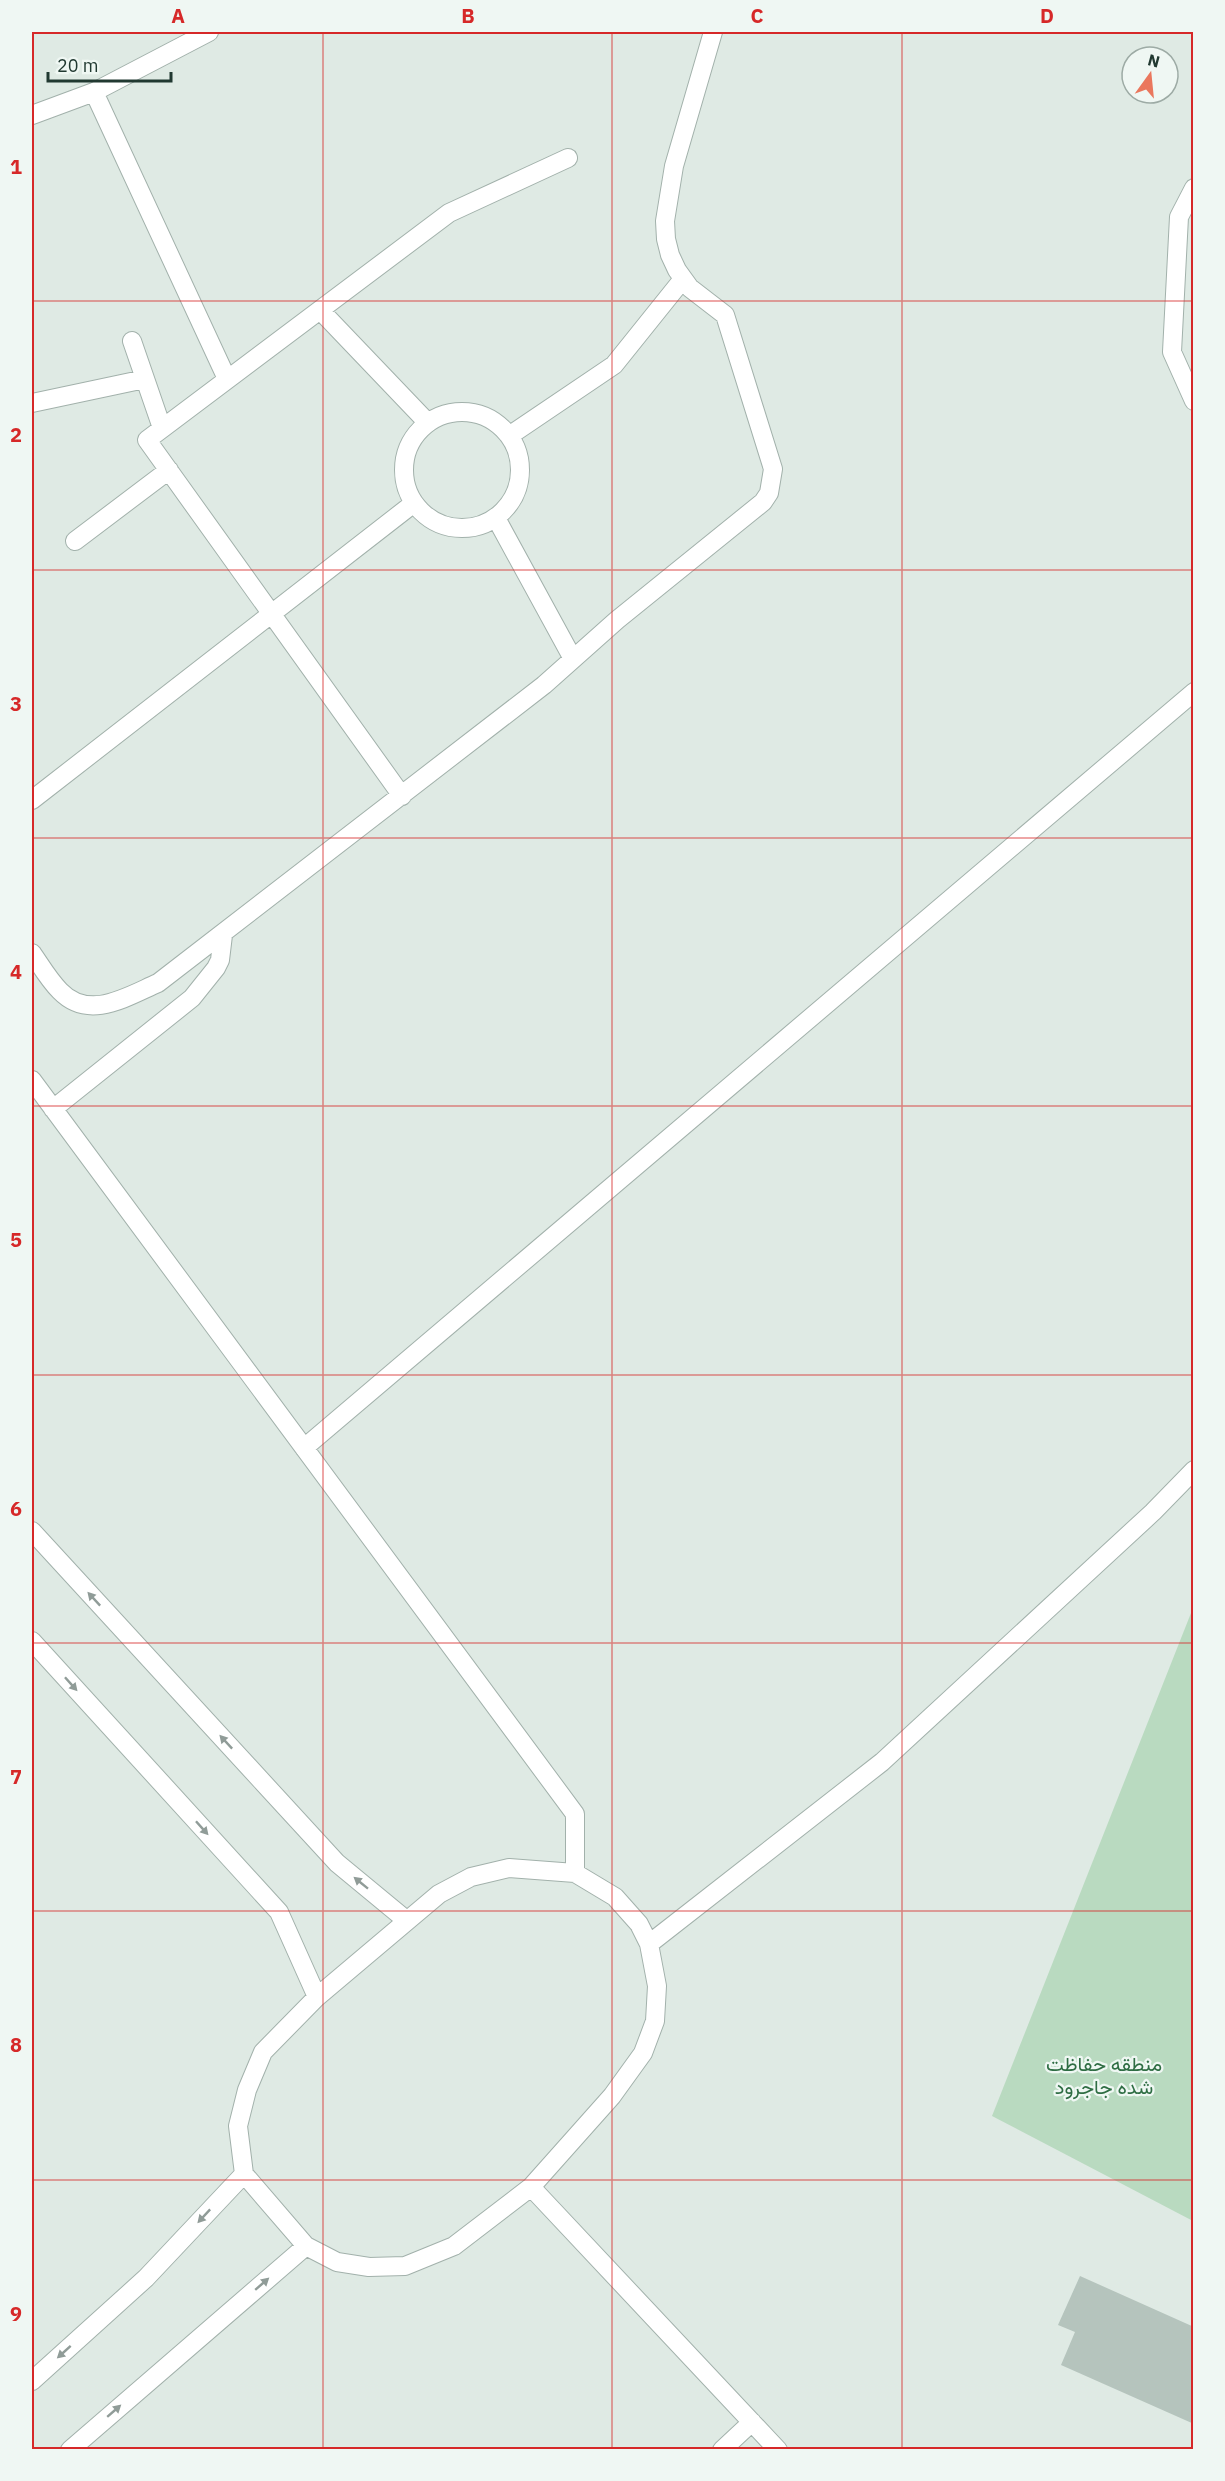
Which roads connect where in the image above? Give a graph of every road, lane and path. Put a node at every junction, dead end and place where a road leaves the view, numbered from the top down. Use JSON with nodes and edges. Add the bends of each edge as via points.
{"nodes":[{"id":1,"x":209,"y":32,"type":"edge"},
{"id":2,"x":713,"y":32,"type":"edge"},
{"id":3,"x":94,"y":92,"type":"junction"},
{"id":4,"x":32,"y":114,"type":"edge"},
{"id":5,"x":568,"y":158,"type":"dead end"},
{"id":6,"x":1194,"y":188,"type":"edge"},
{"id":7,"x":683,"y":279,"type":"junction"},
{"id":8,"x":320,"y":310,"type":"junction"},
{"id":9,"x":132,"y":341,"type":"dead end"},
{"id":10,"x":145,"y":379,"type":"junction"},
{"id":11,"x":227,"y":380,"type":"junction"},
{"id":12,"x":1194,"y":401,"type":"edge"},
{"id":13,"x":32,"y":403,"type":"edge"},
{"id":14,"x":428,"y":423,"type":"junction"},
{"id":15,"x":162,"y":428,"type":"junction"},
{"id":16,"x":509,"y":436,"type":"junction"},
{"id":17,"x":169,"y":470,"type":"junction"},
{"id":18,"x":414,"y":504,"type":"junction"},
{"id":19,"x":496,"y":518,"type":"junction"},
{"id":20,"x":75,"y":541,"type":"dead end"},
{"id":21,"x":272,"y":615,"type":"junction"},
{"id":22,"x":573,"y":659,"type":"junction"},
{"id":23,"x":1194,"y":692,"type":"edge"},
{"id":24,"x":402,"y":795,"type":"junction"},
{"id":25,"x":32,"y":800,"type":"edge"},
{"id":26,"x":223,"y":935,"type":"junction"},
{"id":27,"x":32,"y":953,"type":"edge"},
{"id":28,"x":32,"y":1080,"type":"edge"},
{"id":29,"x":52,"y":1109,"type":"junction"},
{"id":30,"x":304,"y":1448,"type":"junction"},
{"id":31,"x":1194,"y":1470,"type":"edge"},
{"id":32,"x":32,"y":1531,"type":"edge"},
{"id":33,"x":32,"y":1641,"type":"edge"},
{"id":34,"x":575,"y":1873,"type":"junction"},
{"id":35,"x":406,"y":1920,"type":"junction"},
{"id":36,"x":649,"y":1944,"type":"junction"},
{"id":37,"x":317,"y":1997,"type":"junction"},
{"id":38,"x":244,"y":2174,"type":"junction"},
{"id":39,"x":531,"y":2187,"type":"junction"},
{"id":40,"x":306,"y":2246,"type":"junction"},
{"id":41,"x":32,"y":2381,"type":"edge"},
{"id":42,"x":752,"y":2422,"type":"junction"},
{"id":43,"x":70,"y":2450,"type":"edge"},
{"id":44,"x":722,"y":2450,"type":"edge"},
{"id":45,"x":778,"y":2450,"type":"edge"}],
"edges":[{"from":1,"to":3,"type":"lane"},
{"from":2,"to":7,"type":"lane","via":[[674,166],[665,222],[670,255]]},
{"from":3,"to":4,"type":"lane"},
{"from":3,"to":11,"type":"lane"},
{"from":5,"to":8,"type":"lane","via":[[449,213]]},
{"from":6,"to":12,"type":"lane","via":[[1179,217],[1172,352]]},
{"from":7,"to":16,"type":"lane","via":[[614,365]]},
{"from":7,"to":22,"type":"lane","via":[[725,315],[773,469],[769,493],[754,511]]},
{"from":8,"to":11,"type":"lane"},
{"from":8,"to":14,"type":"lane"},
{"from":9,"to":10,"type":"lane"},
{"from":10,"to":13,"type":"lane"},
{"from":10,"to":15,"type":"lane"},
{"from":11,"to":15,"type":"lane"},
{"from":14,"to":16,"type":"lane","via":[[462,412],[496,423]]},
{"from":14,"to":18,"type":"lane","via":[[406,452],[406,488]]},
{"from":15,"to":17,"type":"lane","via":[[147,440]]},
{"from":16,"to":19,"type":"lane","via":[[517,452],[518,489]]},
{"from":17,"to":20,"type":"lane"},
{"from":17,"to":21,"type":"lane"},
{"from":18,"to":19,"type":"lane","via":[[443,525],[480,526]]},
{"from":18,"to":21,"type":"lane"},
{"from":19,"to":22,"type":"lane"},
{"from":21,"to":24,"type":"lane"},
{"from":21,"to":25,"type":"lane"},
{"from":22,"to":24,"type":"lane"},
{"from":23,"to":30,"type":"lane"},
{"from":24,"to":26,"type":"lane"},
{"from":26,"to":27,"type":"lane","via":[[158,983],[110,1005],[80,1005],[60,991]]},
{"from":26,"to":29,"type":"lane","via":[[220,960],[192,998]]},
{"from":28,"to":29,"type":"lane"},
{"from":29,"to":30,"type":"lane"},
{"from":30,"to":34,"type":"lane","via":[[575,1814]]},
{"from":31,"to":36,"type":"lane","via":[[1154,1512],[882,1762]]},
{"from":35,"to":32,"type":"lane","one_way":true,"via":[[337,1863]]},
{"from":33,"to":37,"type":"lane","one_way":true,"via":[[279,1912]]},
{"from":34,"to":35,"type":"lane","via":[[509,1868],[471,1877],[439,1893]]},
{"from":34,"to":36,"type":"lane","via":[[615,1897],[639,1924]]},
{"from":35,"to":37,"type":"lane"},
{"from":36,"to":39,"type":"lane","via":[[657,1986],[655,2021],[643,2053],[612,2096]]},
{"from":37,"to":38,"type":"lane","via":[[263,2052],[246,2090],[238,2126]]},
{"from":38,"to":40,"type":"lane"},
{"from":38,"to":41,"type":"lane","one_way":true,"via":[[146,2278]]},
{"from":39,"to":40,"type":"lane","via":[[454,2246],[405,2266],[369,2267],[337,2262]]},
{"from":39,"to":42,"type":"lane"},
{"from":43,"to":40,"type":"lane","one_way":true},
{"from":42,"to":44,"type":"lane"},
{"from":42,"to":45,"type":"lane"}]}
